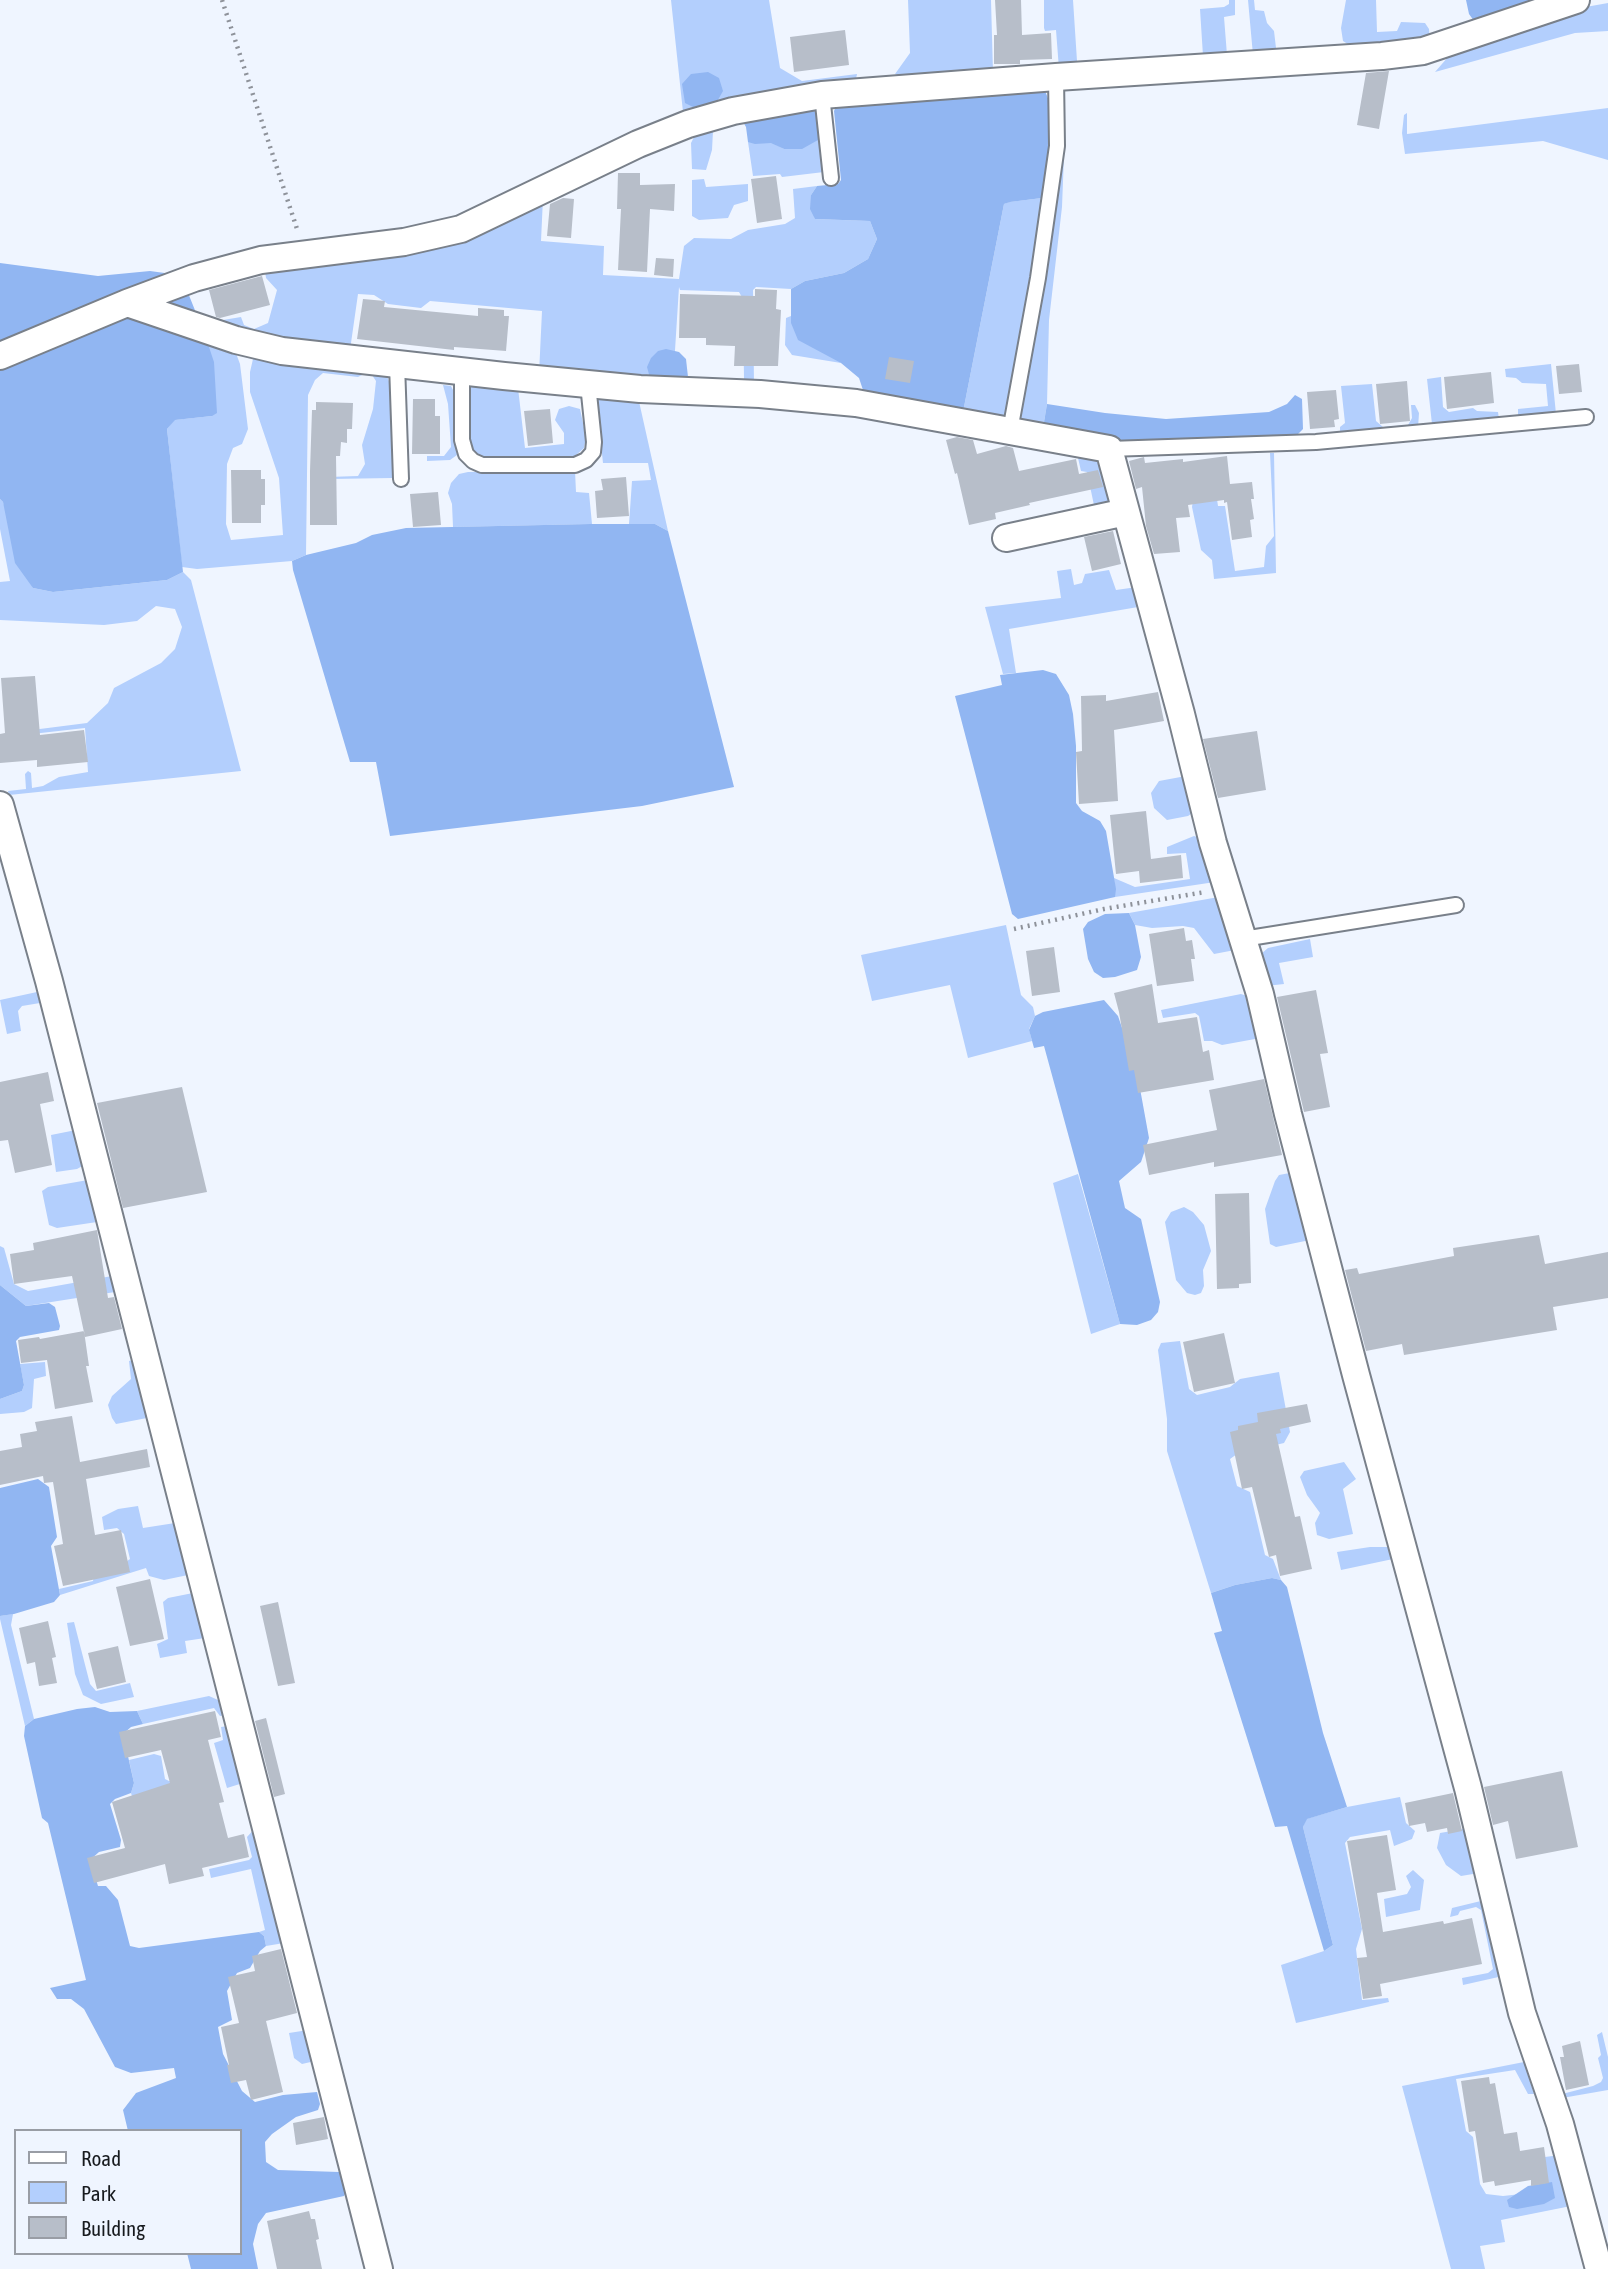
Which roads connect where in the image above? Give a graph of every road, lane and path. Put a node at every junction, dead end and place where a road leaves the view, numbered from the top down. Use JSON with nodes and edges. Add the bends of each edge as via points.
{"nodes":[{"id":1,"x":222,"y":0,"type":"edge"},
{"id":2,"x":1576,"y":0,"type":"edge"},
{"id":3,"x":1056,"y":77,"type":"junction"},
{"id":4,"x":822,"y":95,"type":"junction"},
{"id":5,"x":831,"y":178,"type":"dead end"},
{"id":6,"x":305,"y":253,"type":"junction"},
{"id":7,"x":127,"y":303,"type":"junction"},
{"id":8,"x":0,"y":356,"type":"edge"},
{"id":9,"x":397,"y":364,"type":"junction"},
{"id":10,"x":462,"y":371,"type":"junction"},
{"id":11,"x":588,"y":384,"type":"junction"},
{"id":12,"x":1586,"y":417,"type":"dead end"},
{"id":13,"x":1010,"y":431,"type":"junction"},
{"id":14,"x":1109,"y":449,"type":"junction"},
{"id":15,"x":401,"y":479,"type":"dead end"},
{"id":16,"x":1126,"y":512,"type":"junction"},
{"id":17,"x":1006,"y":538,"type":"dead end"},
{"id":18,"x":0,"y":805,"type":"edge"},
{"id":19,"x":1227,"y":888,"type":"junction"},
{"id":20,"x":1456,"y":905,"type":"dead end"},
{"id":21,"x":1014,"y":929,"type":"dead end"},
{"id":22,"x":1243,"y":939,"type":"junction"},
{"id":23,"x":379,"y":2269,"type":"edge"},
{"id":24,"x":1600,"y":2269,"type":"edge"}],
"edges":[{"from":1,"to":6,"type":"path"},
{"from":2,"to":3,"type":"street","via":[[1423,51]]},
{"from":3,"to":4,"type":"street"},
{"from":3,"to":13,"type":"lane","via":[[1057,146]]},
{"from":4,"to":5,"type":"lane"},
{"from":4,"to":6,"type":"street","via":[[688,124],[461,229],[404,242]]},
{"from":6,"to":7,"type":"street","via":[[194,278]]},
{"from":7,"to":8,"type":"street"},
{"from":7,"to":9,"type":"street","via":[[282,351]]},
{"from":9,"to":10,"type":"street"},
{"from":9,"to":15,"type":"lane"},
{"from":10,"to":11,"type":"street"},
{"from":10,"to":11,"type":"lane","via":[[462,440],[466,454],[482,465],[575,465],[586,460],[594,442]]},
{"from":11,"to":13,"type":"street","via":[[856,403]]},
{"from":12,"to":14,"type":"lane","via":[[1317,442]]},
{"from":13,"to":14,"type":"street"},
{"from":14,"to":16,"type":"street"},
{"from":16,"to":17,"type":"street"},
{"from":16,"to":19,"type":"street"},
{"from":18,"to":23,"type":"street"},
{"from":19,"to":21,"type":"path"},
{"from":19,"to":22,"type":"street"},
{"from":20,"to":22,"type":"lane"},
{"from":22,"to":24,"type":"street","via":[[1468,1788],[1522,2013],[1560,2124]]}]}
